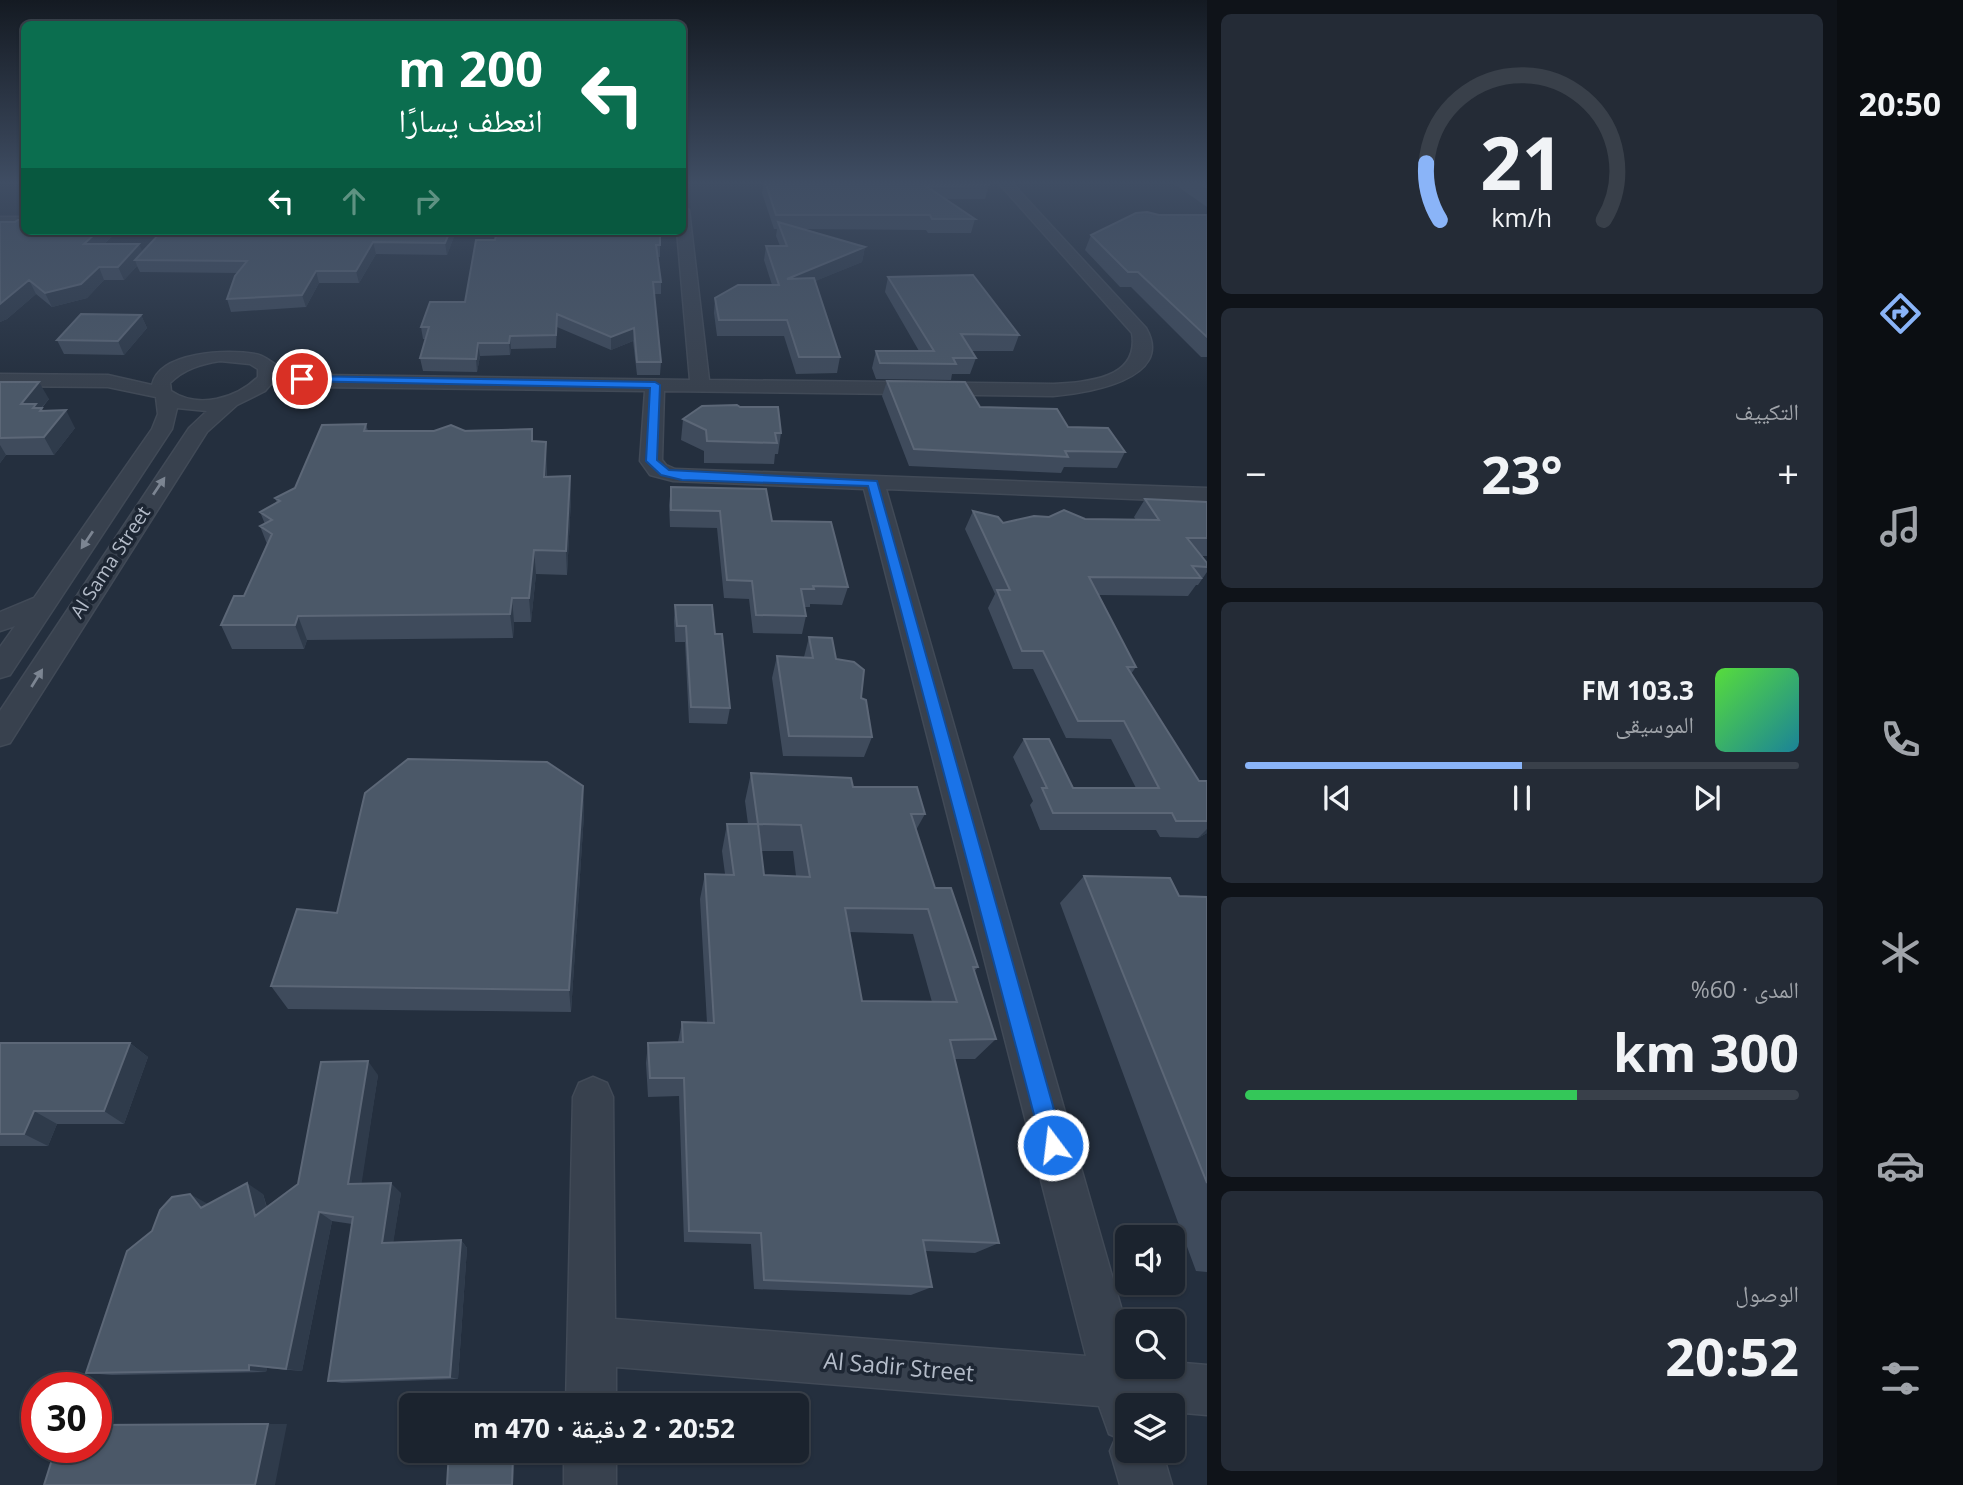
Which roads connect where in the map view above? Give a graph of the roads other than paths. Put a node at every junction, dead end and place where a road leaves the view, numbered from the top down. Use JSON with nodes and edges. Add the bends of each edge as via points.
{"nodes":[{"id":1,"x":685,"y":250,"type":"edge"},
{"id":2,"x":1067,"y":250,"type":"edge"},
{"id":3,"x":267,"y":367,"type":"junction"},
{"id":4,"x":174,"y":370,"type":"junction"},
{"id":5,"x":0,"y":380,"type":"edge"},
{"id":6,"x":108,"y":381,"type":"junction"},
{"id":7,"x":317,"y":381,"type":"junction"},
{"id":8,"x":655,"y":385,"type":"junction"},
{"id":9,"x":700,"y":386,"type":"junction"},
{"id":10,"x":164,"y":396,"type":"junction"},
{"id":11,"x":239,"y":397,"type":"junction"},
{"id":12,"x":873,"y":483,"type":"junction"},
{"id":13,"x":1207,"y":495,"type":"edge"},
{"id":14,"x":46,"y":603,"type":"junction"},
{"id":15,"x":0,"y":622,"type":"edge"},
{"id":16,"x":2,"y":658,"type":"edge"},
{"id":17,"x":0,"y":735,"type":"edge"},
{"id":18,"x":593,"y":1097,"type":"dead end"},
{"id":19,"x":592,"y":1342,"type":"junction"},
{"id":20,"x":1207,"y":1390,"type":"edge"},
{"id":21,"x":591,"y":1393,"type":"edge"},
{"id":22,"x":1120,"y":1393,"type":"edge"},
{"id":23,"x":1182,"y":1393,"type":"edge"},
{"id":24,"x":1115,"y":1399,"type":"edge"},
{"id":25,"x":590,"y":1463,"type":"edge"},
{"id":26,"x":1140,"y":1463,"type":"edge"},
{"id":27,"x":590,"y":1485,"type":"edge"},
{"id":28,"x":1146,"y":1485,"type":"edge"}],
"edges":[{"from":1,"to":9,"type":"street"},
{"from":2,"to":9,"type":"street","via":[[1135,324],[1144,348],[1129,370],[1090,385],[1053,390]]},
{"from":3,"to":4,"type":"street","via":[[255,359],[220,356]]},
{"from":3,"to":7,"type":"street"},
{"from":3,"to":11,"type":"street","name":"Al Sama Street","via":[[263,384]]},
{"from":4,"to":6,"type":"street"},
{"from":4,"to":10,"type":"street","name":"Al Sama Street","via":[[162,382]]},
{"from":5,"to":6,"type":"street"},
{"from":6,"to":10,"type":"street"},
{"from":7,"to":8,"type":"street"},
{"from":7,"to":11,"type":"street"},
{"from":8,"to":9,"type":"street"},
{"from":8,"to":12,"type":"street","via":[[651,461],[665,473]]},
{"from":10,"to":11,"type":"street","via":[[196,405]]},
{"from":10,"to":14,"type":"street","name":"Al Sama Street","one_way":true,"via":[[168,414],[162,429]]},
{"from":17,"to":11,"type":"street","name":"Al Sama Street","one_way":true,"via":[[199,428]]},
{"from":12,"to":13,"type":"street"},
{"from":12,"to":22,"type":"street"},
{"from":14,"to":15,"type":"street"},
{"from":14,"to":16,"type":"street","name":"Al Sama Street"},
{"from":18,"to":19,"type":"street"},
{"from":19,"to":21,"type":"street"},
{"from":19,"to":24,"type":"street","name":"Al Sadir Street"},
{"from":20,"to":23,"type":"street","name":"Al Sadir Street"},
{"from":25,"to":27,"type":"street"},
{"from":26,"to":28,"type":"street"}]}
